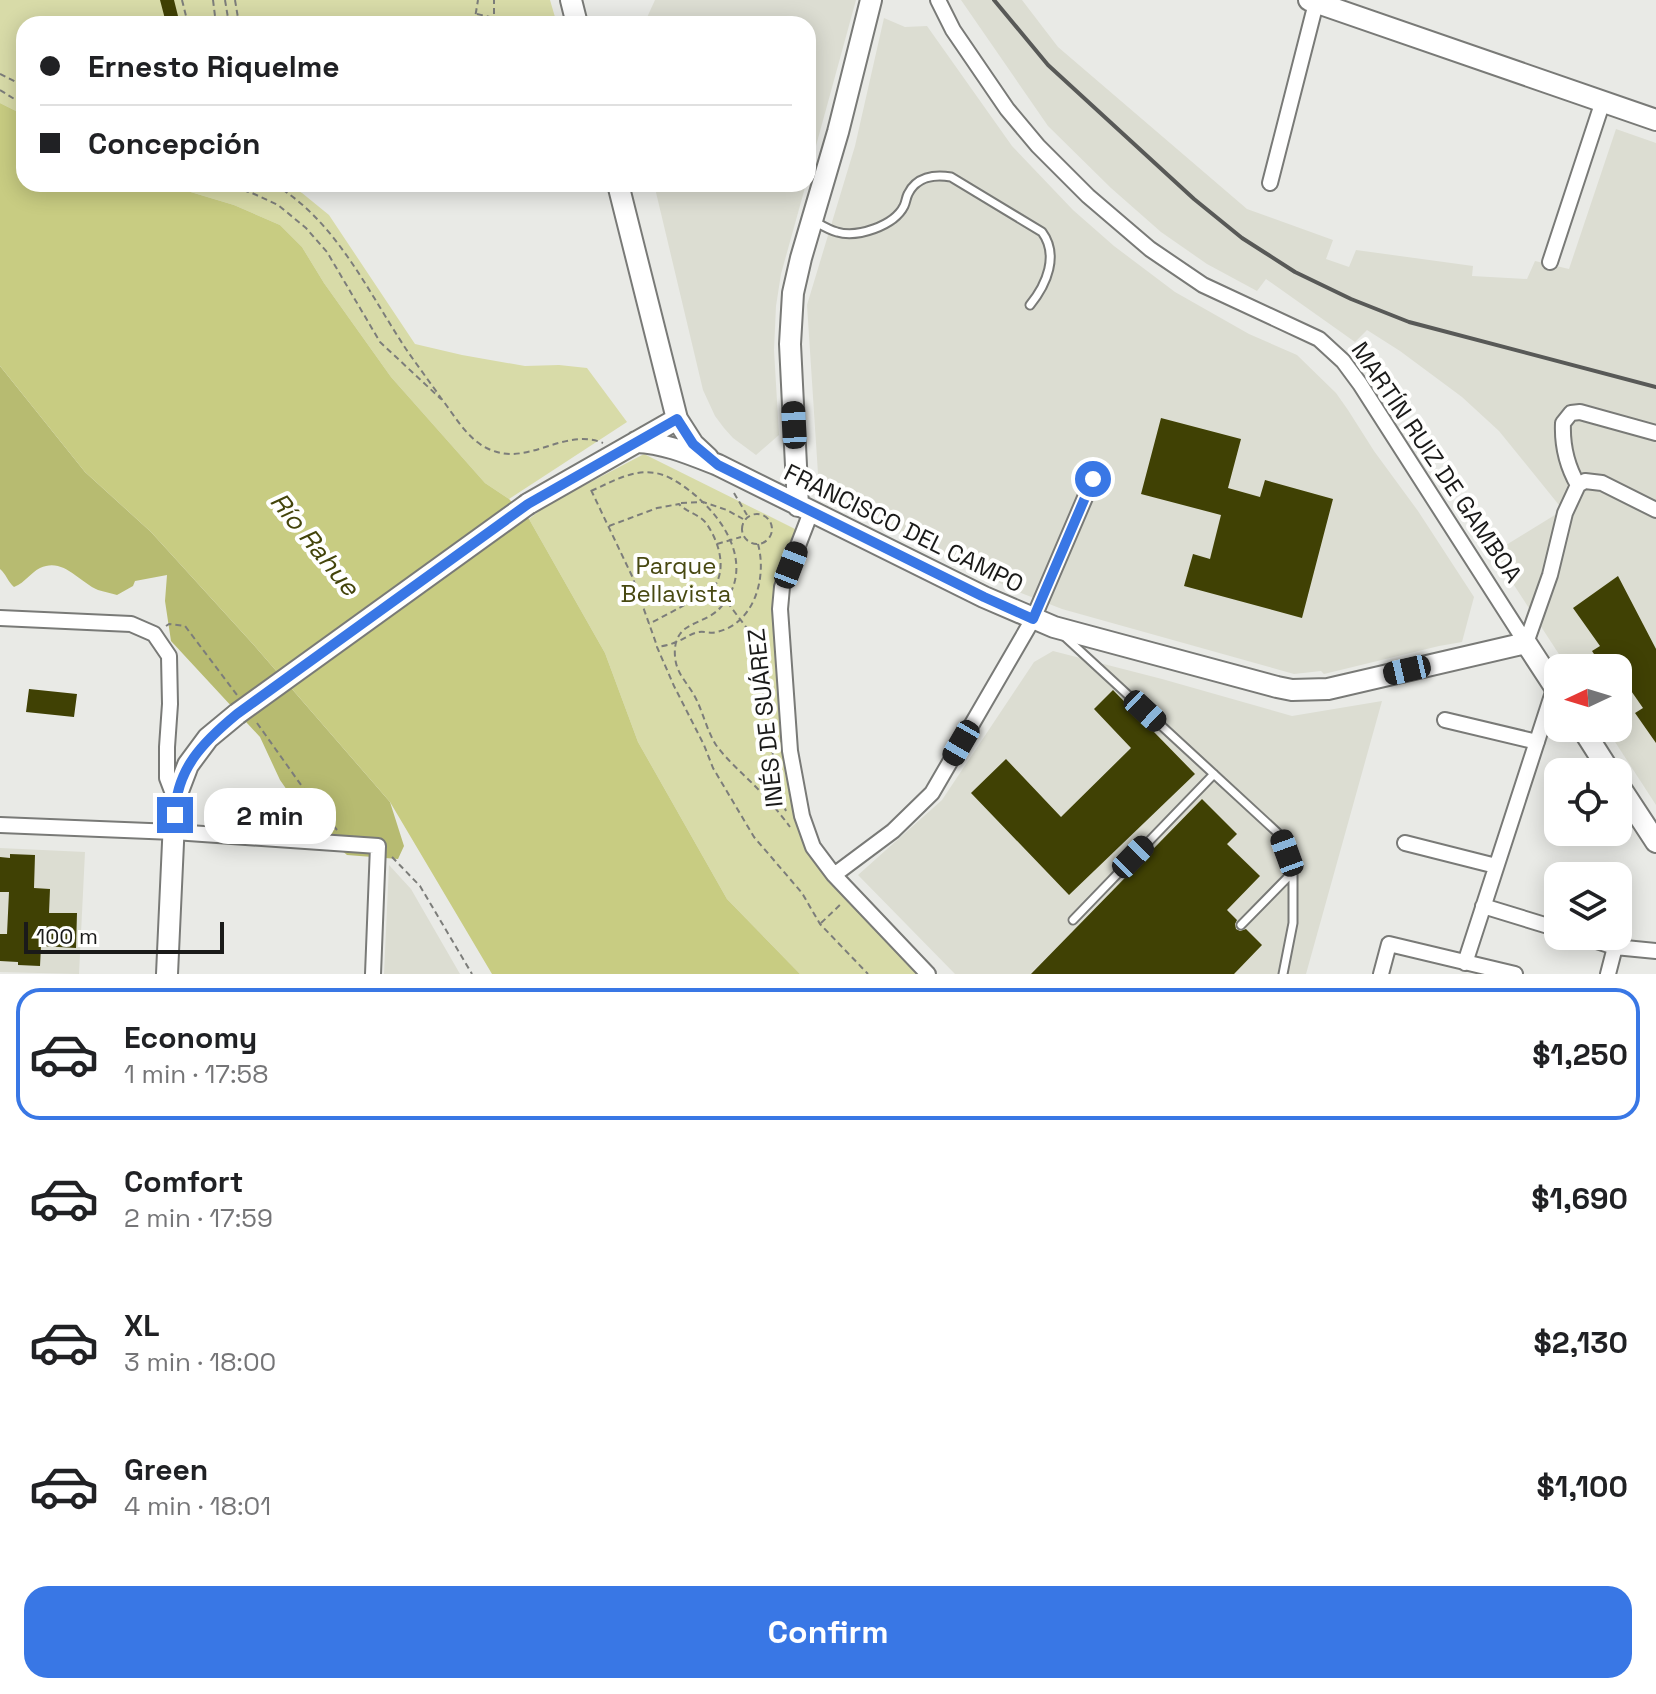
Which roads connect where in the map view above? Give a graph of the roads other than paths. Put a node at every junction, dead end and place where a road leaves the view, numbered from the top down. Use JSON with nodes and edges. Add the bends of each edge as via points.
{"nodes":[{"id":1,"x":871,"y":0,"type":"edge"},
{"id":2,"x":938,"y":0,"type":"edge"},
{"id":3,"x":1312,"y":1,"type":"edge"},
{"id":4,"x":1603,"y":101,"type":"junction"},
{"id":5,"x":1656,"y":120,"type":"edge"},
{"id":6,"x":1270,"y":183,"type":"dead end"},
{"id":7,"x":620,"y":192,"type":"edge"},
{"id":8,"x":812,"y":220,"type":"junction"},
{"id":9,"x":1550,"y":262,"type":"dead end"},
{"id":10,"x":1030,"y":305,"type":"dead end"},
{"id":11,"x":677,"y":419,"type":"junction"},
{"id":12,"x":1656,"y":433,"type":"edge"},
{"id":13,"x":636,"y":442,"type":"junction"},
{"id":14,"x":718,"y":465,"type":"junction"},
{"id":15,"x":1093,"y":479,"type":"dead end"},
{"id":16,"x":1578,"y":485,"type":"junction"},
{"id":17,"x":805,"y":509,"type":"junction"},
{"id":18,"x":1656,"y":510,"type":"edge"},
{"id":19,"x":0,"y":618,"type":"edge"},
{"id":20,"x":1033,"y":619,"type":"junction"},
{"id":21,"x":1054,"y":627,"type":"junction"},
{"id":22,"x":1526,"y":643,"type":"junction"},
{"id":23,"x":1544,"y":671,"type":"edge"},
{"id":24,"x":1445,"y":720,"type":"dead end"},
{"id":25,"x":1544,"y":722,"type":"edge"},
{"id":26,"x":1537,"y":742,"type":"junction"},
{"id":27,"x":1214,"y":774,"type":"junction"},
{"id":28,"x":175,"y":799,"type":"junction"},
{"id":29,"x":1632,"y":805,"type":"edge"},
{"id":30,"x":0,"y":825,"type":"edge"},
{"id":31,"x":174,"y":832,"type":"junction"},
{"id":32,"x":1656,"y":842,"type":"edge"},
{"id":33,"x":1405,"y":843,"type":"dead end"},
{"id":34,"x":1496,"y":866,"type":"junction"},
{"id":35,"x":1293,"y":872,"type":"junction"},
{"id":36,"x":834,"y":875,"type":"junction"},
{"id":37,"x":1483,"y":906,"type":"junction"},
{"id":38,"x":1073,"y":920,"type":"dead end"},
{"id":39,"x":1241,"y":925,"type":"dead end"},
{"id":40,"x":1544,"y":925,"type":"edge"},
{"id":41,"x":1632,"y":949,"type":"edge"},
{"id":42,"x":1614,"y":950,"type":"edge"},
{"id":43,"x":1656,"y":951,"type":"edge"},
{"id":44,"x":1465,"y":963,"type":"junction"},
{"id":45,"x":167,"y":974,"type":"edge"},
{"id":46,"x":373,"y":974,"type":"edge"},
{"id":47,"x":928,"y":974,"type":"edge"},
{"id":48,"x":1283,"y":974,"type":"edge"},
{"id":49,"x":1381,"y":974,"type":"edge"},
{"id":50,"x":1515,"y":974,"type":"edge"},
{"id":51,"x":1608,"y":974,"type":"edge"}],
"edges":[{"from":1,"to":8,"type":"street"},
{"from":2,"to":22,"type":"street","name":"MARTÍN RUIZ DE GAMBOA","via":[[1007,109],[1088,196],[1203,285],[1311,334],[1343,361]]},
{"from":3,"to":4,"type":"street"},
{"from":3,"to":6,"type":"street"},
{"from":4,"to":5,"type":"street"},
{"from":4,"to":9,"type":"street"},
{"from":7,"to":11,"type":"street"},
{"from":8,"to":10,"type":"lane","via":[[838,232],[866,232],[898,214],[920,181],[951,177],[1042,232],[1051,252],[1049,268]]},
{"from":8,"to":17,"type":"street","via":[[790,326]]},
{"from":11,"to":13,"type":"street"},
{"from":11,"to":14,"type":"street","via":[[693,444]]},
{"from":12,"to":16,"type":"street","via":[[1580,412],[1568,416],[1564,445]]},
{"from":13,"to":14,"type":"street","name":"FRANCISCO DEL CAMPO","via":[[676,448]]},
{"from":13,"to":28,"type":"street","bridge":true,"via":[[528,504],[238,706],[188,765]]},
{"from":14,"to":17,"type":"street","name":"FRANCISCO DEL CAMPO"},
{"from":15,"to":20,"type":"street"},
{"from":16,"to":18,"type":"street","via":[[1602,483]]},
{"from":16,"to":22,"type":"street"},
{"from":17,"to":20,"type":"street","name":"FRANCISCO DEL CAMPO"},
{"from":17,"to":36,"type":"street","name":"INÉS DE SUÁREZ","via":[[780,609],[790,751],[802,816],[813,847]]},
{"from":19,"to":28,"type":"street","via":[[131,624],[154,634],[169,656],[167,778]]},
{"from":20,"to":21,"type":"street","name":"FRANCISCO DEL CAMPO"},
{"from":20,"to":36,"type":"street","via":[[932,793],[893,831]]},
{"from":21,"to":22,"type":"street","name":"FRANCISCO DEL CAMPO","via":[[1292,690],[1328,689]]},
{"from":21,"to":27,"type":"lane"},
{"from":22,"to":23,"type":"street","name":"MARTÍN RUIZ DE GAMBOA"},
{"from":24,"to":26,"type":"street"},
{"from":25,"to":26,"type":"street"},
{"from":26,"to":34,"type":"street"},
{"from":27,"to":35,"type":"lane","via":[[1280,835]]},
{"from":27,"to":38,"type":"lane"},
{"from":28,"to":31,"type":"street"},
{"from":29,"to":32,"type":"street"},
{"from":30,"to":31,"type":"street"},
{"from":31,"to":45,"type":"street"},
{"from":31,"to":46,"type":"street","via":[[378,846]]},
{"from":33,"to":34,"type":"street"},
{"from":34,"to":37,"type":"street"},
{"from":35,"to":39,"type":"lane"},
{"from":35,"to":48,"type":"lane","via":[[1293,923]]},
{"from":36,"to":47,"type":"street","name":"INÉS DE SUÁREZ"},
{"from":37,"to":40,"type":"street"},
{"from":37,"to":44,"type":"street"},
{"from":41,"to":43,"type":"street"},
{"from":42,"to":51,"type":"street"},
{"from":44,"to":49,"type":"street","via":[[1389,944]]},
{"from":44,"to":50,"type":"street"}]}
